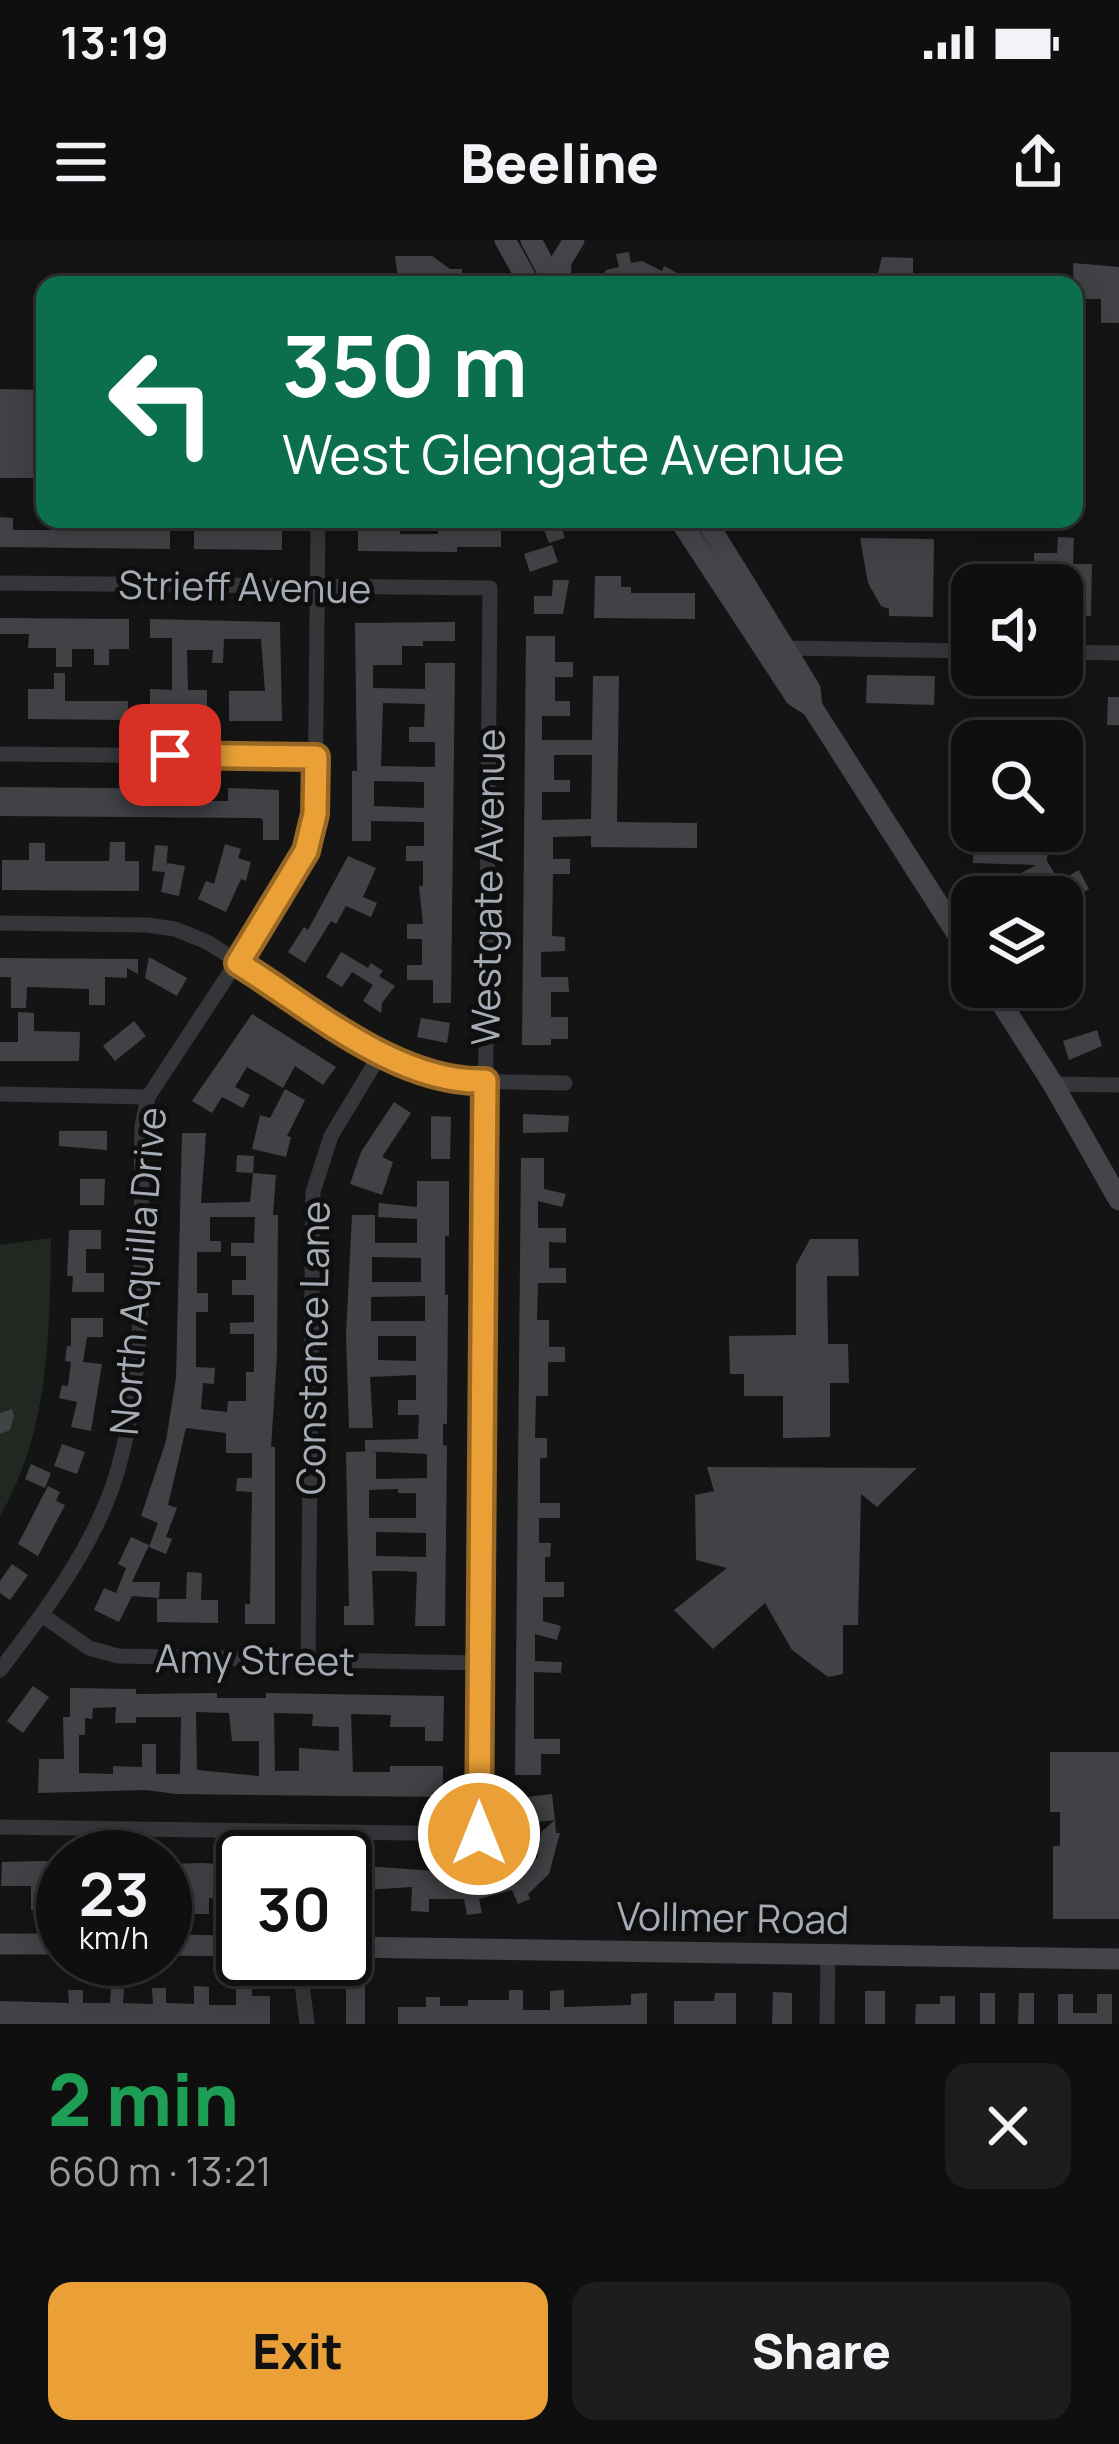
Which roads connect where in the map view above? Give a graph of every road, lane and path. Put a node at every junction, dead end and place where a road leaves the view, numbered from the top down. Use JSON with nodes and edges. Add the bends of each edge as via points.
{"nodes":[{"id":1,"x":505,"y":240,"type":"edge"},
{"id":2,"x":531,"y":240,"type":"edge"},
{"id":3,"x":574,"y":240,"type":"edge"},
{"id":4,"x":525,"y":276,"type":"edge"},
{"id":5,"x":553,"y":276,"type":"edge"},
{"id":6,"x":559,"y":276,"type":"edge"},
{"id":7,"x":318,"y":528,"type":"edge"},
{"id":8,"x":686,"y":528,"type":"edge"},
{"id":9,"x":711,"y":528,"type":"edge"},
{"id":10,"x":0,"y":583,"type":"edge"},
{"id":11,"x":319,"y":587,"type":"junction"},
{"id":12,"x":490,"y":588,"type":"joint"},
{"id":13,"x":785,"y":648,"type":"junction"},
{"id":14,"x":951,"y":651,"type":"edge"},
{"id":15,"x":1083,"y":652,"type":"edge"},
{"id":16,"x":1119,"y":653,"type":"edge"},
{"id":17,"x":812,"y":707,"type":"junction"},
{"id":18,"x":0,"y":754,"type":"edge"},
{"id":19,"x":316,"y":757,"type":"junction"},
{"id":20,"x":0,"y":923,"type":"edge"},
{"id":21,"x":951,"y":924,"type":"edge"},
{"id":22,"x":238,"y":963,"type":"junction"},
{"id":23,"x":1004,"y":1008,"type":"edge"},
{"id":24,"x":381,"y":1053,"type":"junction"},
{"id":25,"x":485,"y":1081,"type":"junction"},
{"id":26,"x":565,"y":1083,"type":"dead end"},
{"id":27,"x":1053,"y":1084,"type":"junction"},
{"id":28,"x":1119,"y":1085,"type":"edge"},
{"id":29,"x":0,"y":1094,"type":"edge"},
{"id":30,"x":148,"y":1097,"type":"junction"},
{"id":31,"x":1119,"y":1200,"type":"edge"},
{"id":32,"x":42,"y":1615,"type":"junction"},
{"id":33,"x":308,"y":1660,"type":"junction"},
{"id":34,"x":480,"y":1663,"type":"junction"},
{"id":35,"x":0,"y":1670,"type":"edge"},
{"id":36,"x":0,"y":1827,"type":"edge"},
{"id":37,"x":216,"y":1831,"type":"edge"},
{"id":38,"x":372,"y":1833,"type":"edge"},
{"id":39,"x":0,"y":1944,"type":"edge"},
{"id":40,"x":36,"y":1944,"type":"edge"},
{"id":41,"x":372,"y":1947,"type":"edge"},
{"id":42,"x":828,"y":1954,"type":"junction"},
{"id":43,"x":1119,"y":1959,"type":"edge"},
{"id":44,"x":302,"y":1986,"type":"edge"},
{"id":45,"x":307,"y":2024,"type":"edge"},
{"id":46,"x":827,"y":2024,"type":"edge"}],
"edges":[{"from":1,"to":4,"type":"main road"},
{"from":2,"to":5,"type":"main road"},
{"from":3,"to":6,"type":"main road"},
{"from":7,"to":11,"type":"street","name":"North Aquilla Drive"},
{"from":8,"to":17,"type":"main road","via":[[795,696]]},
{"from":9,"to":13,"type":"main road"},
{"from":10,"to":11,"type":"street","name":"Strieff Avenue"},
{"from":11,"to":12,"type":"street","name":"Strieff Avenue"},
{"from":11,"to":19,"type":"street","name":"North Aquilla Drive"},
{"from":12,"to":25,"type":"street","name":"Westgate Avenue"},
{"from":13,"to":14,"type":"street"},
{"from":13,"to":17,"type":"main road"},
{"from":15,"to":16,"type":"street"},
{"from":17,"to":21,"type":"main road"},
{"from":18,"to":19,"type":"street"},
{"from":19,"to":22,"type":"street","name":"North Aquilla Drive","via":[[315,814],[301,863]]},
{"from":20,"to":22,"type":"street","via":[[175,929]]},
{"from":22,"to":24,"type":"street"},
{"from":22,"to":30,"type":"street","name":"North Aquilla Drive"},
{"from":23,"to":27,"type":"main road"},
{"from":24,"to":25,"type":"street","via":[[424,1075]]},
{"from":24,"to":33,"type":"street","name":"Constance Lane","via":[[331,1136],[313,1192]]},
{"from":25,"to":26,"type":"street"},
{"from":25,"to":34,"type":"street","name":"Westgate Avenue"},
{"from":27,"to":28,"type":"street"},
{"from":27,"to":31,"type":"main road"},
{"from":29,"to":30,"type":"street"},
{"from":30,"to":32,"type":"street","name":"North Aquilla Drive","via":[[133,1405],[113,1485]]},
{"from":32,"to":33,"type":"street","name":"Amy Street","via":[[88,1648],[118,1656]]},
{"from":32,"to":35,"type":"street","name":"North Aquilla Drive"},
{"from":33,"to":34,"type":"street","name":"Amy Street"},
{"from":34,"to":38,"type":"street","name":"Westgate Avenue","via":[[479,1834]]},
{"from":36,"to":37,"type":"street"},
{"from":39,"to":40,"type":"main road"},
{"from":41,"to":42,"type":"main road","name":"Vollmer Road"},
{"from":42,"to":43,"type":"main road","name":"Vollmer Road"},
{"from":42,"to":46,"type":"street"},
{"from":44,"to":45,"type":"street"}]}
